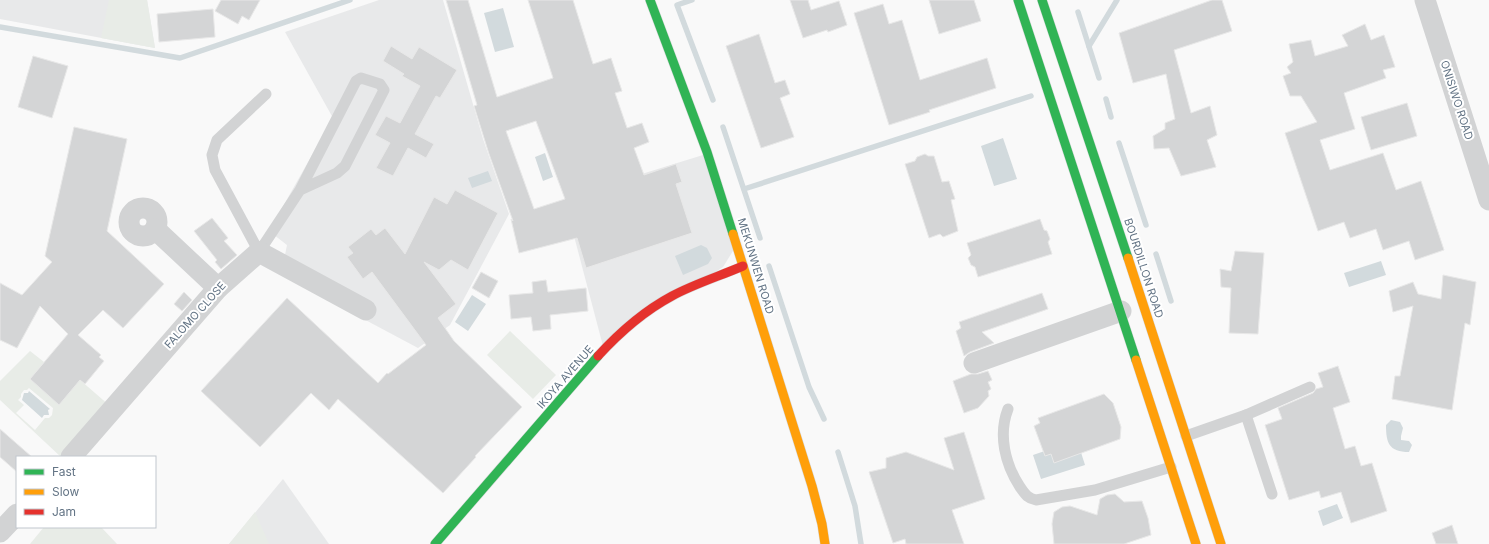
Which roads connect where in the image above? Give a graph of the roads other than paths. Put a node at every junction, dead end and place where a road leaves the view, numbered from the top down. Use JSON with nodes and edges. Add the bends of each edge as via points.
{"nodes":[{"id":1,"x":650,"y":0,"type":"edge"},
{"id":2,"x":1018,"y":0,"type":"edge"},
{"id":3,"x":1042,"y":0,"type":"edge"},
{"id":4,"x":1425,"y":0,"type":"edge"},
{"id":5,"x":266,"y":94,"type":"dead end"},
{"id":6,"x":300,"y":190,"type":"junction"},
{"id":7,"x":1489,"y":200,"type":"edge"},
{"id":8,"x":155,"y":229,"type":"dead end"},
{"id":9,"x":258,"y":252,"type":"junction"},
{"id":10,"x":743,"y":266,"type":"junction"},
{"id":11,"x":218,"y":288,"type":"junction"},
{"id":12,"x":366,"y":310,"type":"dead end"},
{"id":13,"x":1121,"y":311,"type":"junction"},
{"id":14,"x":974,"y":362,"type":"dead end"},
{"id":15,"x":1310,"y":387,"type":"dead end"},
{"id":16,"x":1008,"y":409,"type":"dead end"},
{"id":17,"x":1246,"y":415,"type":"junction"},
{"id":18,"x":1174,"y":431,"type":"junction"},
{"id":19,"x":72,"y":456,"type":"edge"},
{"id":20,"x":1171,"y":467,"type":"junction"},
{"id":21,"x":1272,"y":494,"type":"dead end"},
{"id":22,"x":16,"y":515,"type":"edge"},
{"id":23,"x":0,"y":532,"type":"edge"},
{"id":24,"x":435,"y":544,"type":"edge"},
{"id":25,"x":825,"y":544,"type":"edge"},
{"id":26,"x":1196,"y":544,"type":"edge"},
{"id":27,"x":1221,"y":544,"type":"edge"}],
"edges":[{"from":1,"to":10,"type":"main road","name":"MEKUNWEN ROAD","via":[[707,152]]},
{"from":2,"to":13,"type":"main road","name":"BOURDILLON ROAD"},
{"from":3,"to":18,"type":"main road","name":"BOURDILLON ROAD","via":[[1112,208]]},
{"from":4,"to":7,"type":"street","name":"ONISIWO ROAD"},
{"from":5,"to":9,"type":"lane","via":[[217,140],[212,155],[215,170]]},
{"from":6,"to":6,"type":"lane","via":[[337,173],[345,166],[384,90],[380,84],[361,78],[356,81]]},
{"from":6,"to":9,"type":"lane"},
{"from":8,"to":11,"type":"street"},
{"from":9,"to":11,"type":"street","name":"FALOMO CLOSE"},
{"from":9,"to":12,"type":"street"},
{"from":10,"to":24,"type":"main road","name":"IKOYA AVENUE","via":[[672,296],[643,314],[610,343]]},
{"from":10,"to":25,"type":"main road","name":"MEKUNWEN ROAD","via":[[812,486]]},
{"from":11,"to":19,"type":"street","name":"FALOMO CLOSE"},
{"from":13,"to":14,"type":"street"},
{"from":13,"to":18,"type":"main road","name":"BOURDILLON ROAD"},
{"from":15,"to":17,"type":"lane"},
{"from":16,"to":20,"type":"lane","via":[[1004,420],[1004,450],[1017,482],[1031,499],[1095,490]]},
{"from":17,"to":18,"type":"lane"},
{"from":17,"to":21,"type":"lane"},
{"from":18,"to":20,"type":"main road","name":"BOURDILLON ROAD"},
{"from":18,"to":27,"type":"main road","name":"BOURDILLON ROAD"},
{"from":20,"to":26,"type":"main road","name":"BOURDILLON ROAD"},
{"from":22,"to":23,"type":"street"}]}
